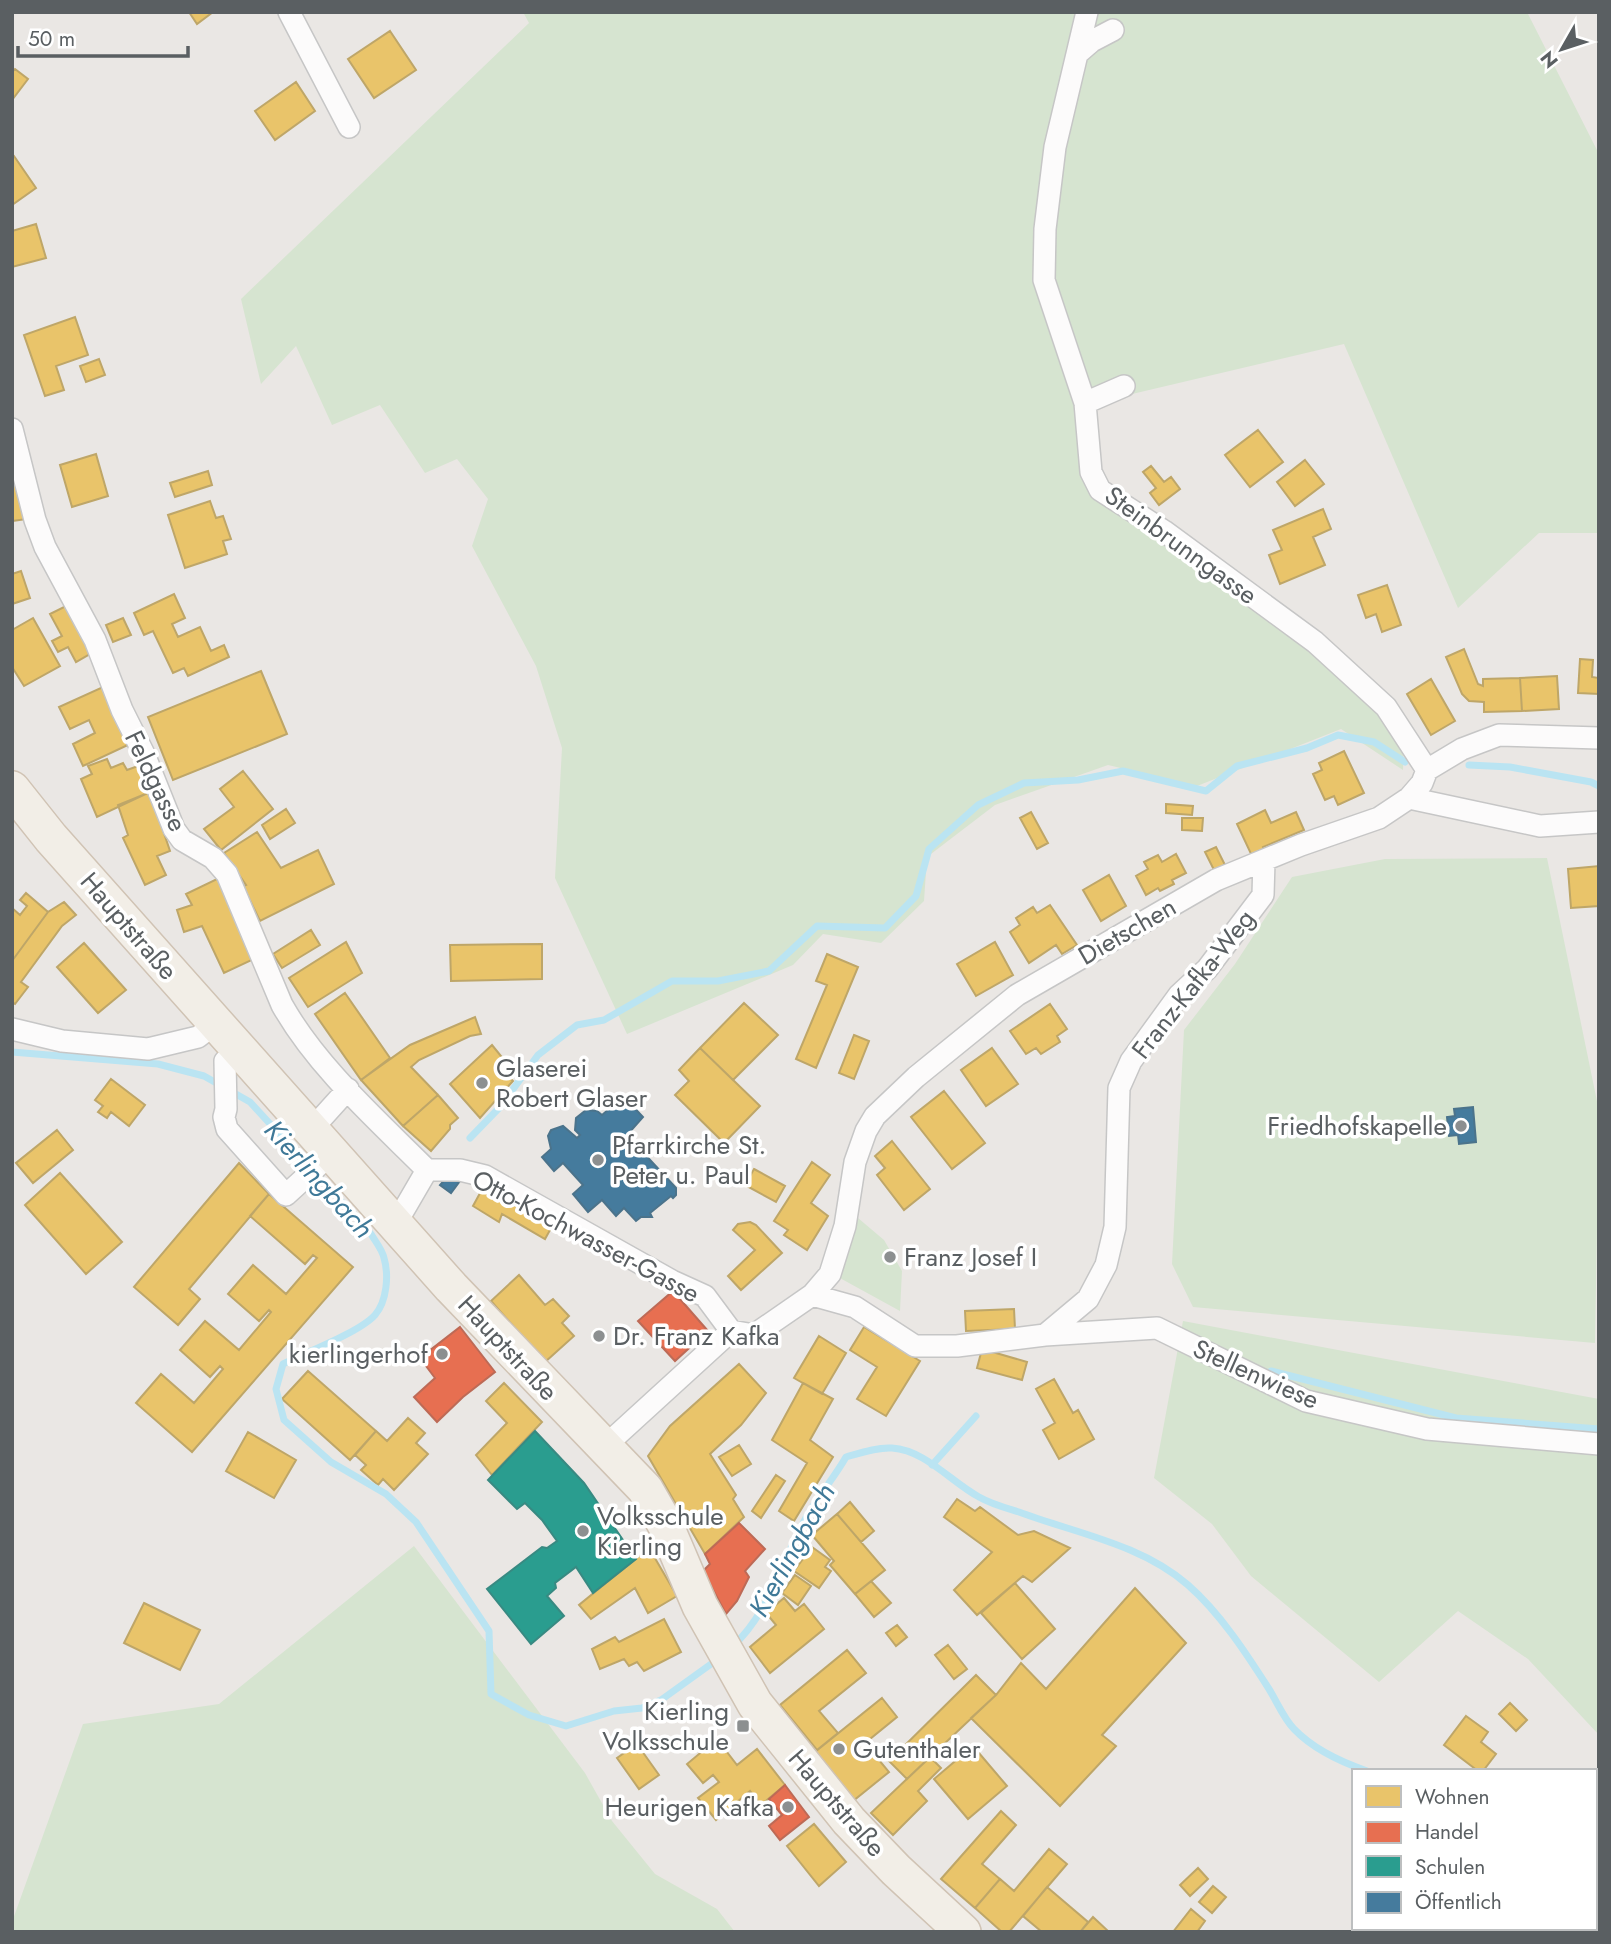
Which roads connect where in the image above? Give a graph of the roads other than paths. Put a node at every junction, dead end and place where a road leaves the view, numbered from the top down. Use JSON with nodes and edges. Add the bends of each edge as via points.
{"nodes":[{"id":1,"x":289,"y":12,"type":"edge"},
{"id":2,"x":1087,"y":12,"type":"edge"},
{"id":3,"x":1113,"y":30,"type":"dead end"},
{"id":4,"x":1077,"y":54,"type":"junction"},
{"id":5,"x":349,"y":127,"type":"dead end"},
{"id":6,"x":1124,"y":386,"type":"dead end"},
{"id":7,"x":1085,"y":403,"type":"junction"},
{"id":8,"x":12,"y":429,"type":"edge"},
{"id":9,"x":1599,"y":738,"type":"edge"},
{"id":10,"x":1427,"y":770,"type":"junction"},
{"id":11,"x":12,"y":789,"type":"edge"},
{"id":12,"x":1409,"y":798,"type":"junction"},
{"id":13,"x":1599,"y":822,"type":"edge"},
{"id":14,"x":1264,"y":861,"type":"junction"},
{"id":15,"x":12,"y":1029,"type":"edge"},
{"id":16,"x":226,"y":1049,"type":"junction"},
{"id":17,"x":348,"y":1089,"type":"junction"},
{"id":18,"x":320,"y":1149,"type":"junction"},
{"id":19,"x":427,"y":1170,"type":"junction"},
{"id":20,"x":394,"y":1225,"type":"junction"},
{"id":21,"x":812,"y":1295,"type":"junction"},
{"id":22,"x":731,"y":1331,"type":"junction"},
{"id":23,"x":1045,"y":1335,"type":"junction"},
{"id":24,"x":1599,"y":1444,"type":"edge"},
{"id":25,"x":605,"y":1446,"type":"junction"},
{"id":26,"x":963,"y":1932,"type":"edge"}],
"edges":[{"from":1,"to":5,"type":"street"},
{"from":2,"to":4,"type":"street","name":"Steinbrunngasse"},
{"from":3,"to":4,"type":"street"},
{"from":4,"to":7,"type":"street","name":"Steinbrunngasse","via":[[1055,147],[1044,280]]},
{"from":6,"to":7,"type":"street"},
{"from":7,"to":10,"type":"street","name":"Steinbrunngasse","via":[[1091,472],[1100,490],[1315,642],[1386,707]]},
{"from":8,"to":17,"type":"street","name":"Feldgasse","via":[[44,547],[95,640],[174,829],[182,840],[221,864],[288,1015]]},
{"from":9,"to":10,"type":"street","via":[[1499,735],[1462,748]]},
{"from":10,"to":12,"type":"street"},
{"from":11,"to":16,"type":"main road","name":"Hauptstraße"},
{"from":12,"to":13,"type":"street","via":[[1540,826]]},
{"from":12,"to":14,"type":"street","name":"Dietschen","via":[[1379,818]]},
{"from":14,"to":21,"type":"street","name":"Dietschen","via":[[1216,880],[1017,995],[875,1116],[855,1162],[845,1226],[830,1274]]},
{"from":14,"to":23,"type":"street","name":"Franz-Kafka-Weg","via":[[1263,895],[1131,1061],[1119,1088],[1115,1227],[1106,1265],[1088,1299]]},
{"from":15,"to":16,"type":"street","via":[[62,1041],[148,1049],[198,1037]]},
{"from":16,"to":18,"type":"main road","name":"Hauptstraße"},
{"from":16,"to":18,"type":"street","via":[[227,1129],[286,1195]]},
{"from":17,"to":18,"type":"street"},
{"from":17,"to":19,"type":"street"},
{"from":18,"to":20,"type":"main road","name":"Hauptstraße"},
{"from":19,"to":20,"type":"street"},
{"from":19,"to":22,"type":"street","name":"Otto-Kochwasser-Gasse","via":[[485,1176],[705,1296]]},
{"from":20,"to":25,"type":"main road","name":"Hauptstraße"},
{"from":21,"to":22,"type":"street","name":"Dietschen","via":[[754,1335]]},
{"from":21,"to":23,"type":"street","name":"Stellenwiese","via":[[855,1307],[915,1346],[957,1346]]},
{"from":22,"to":25,"type":"street"},
{"from":23,"to":24,"type":"street","name":"Stellenwiese","via":[[1157,1328],[1306,1401],[1427,1429]]},
{"from":25,"to":26,"type":"main road","name":"Hauptstraße","via":[[652,1501],[700,1606],[755,1704],[849,1821]]}]}
